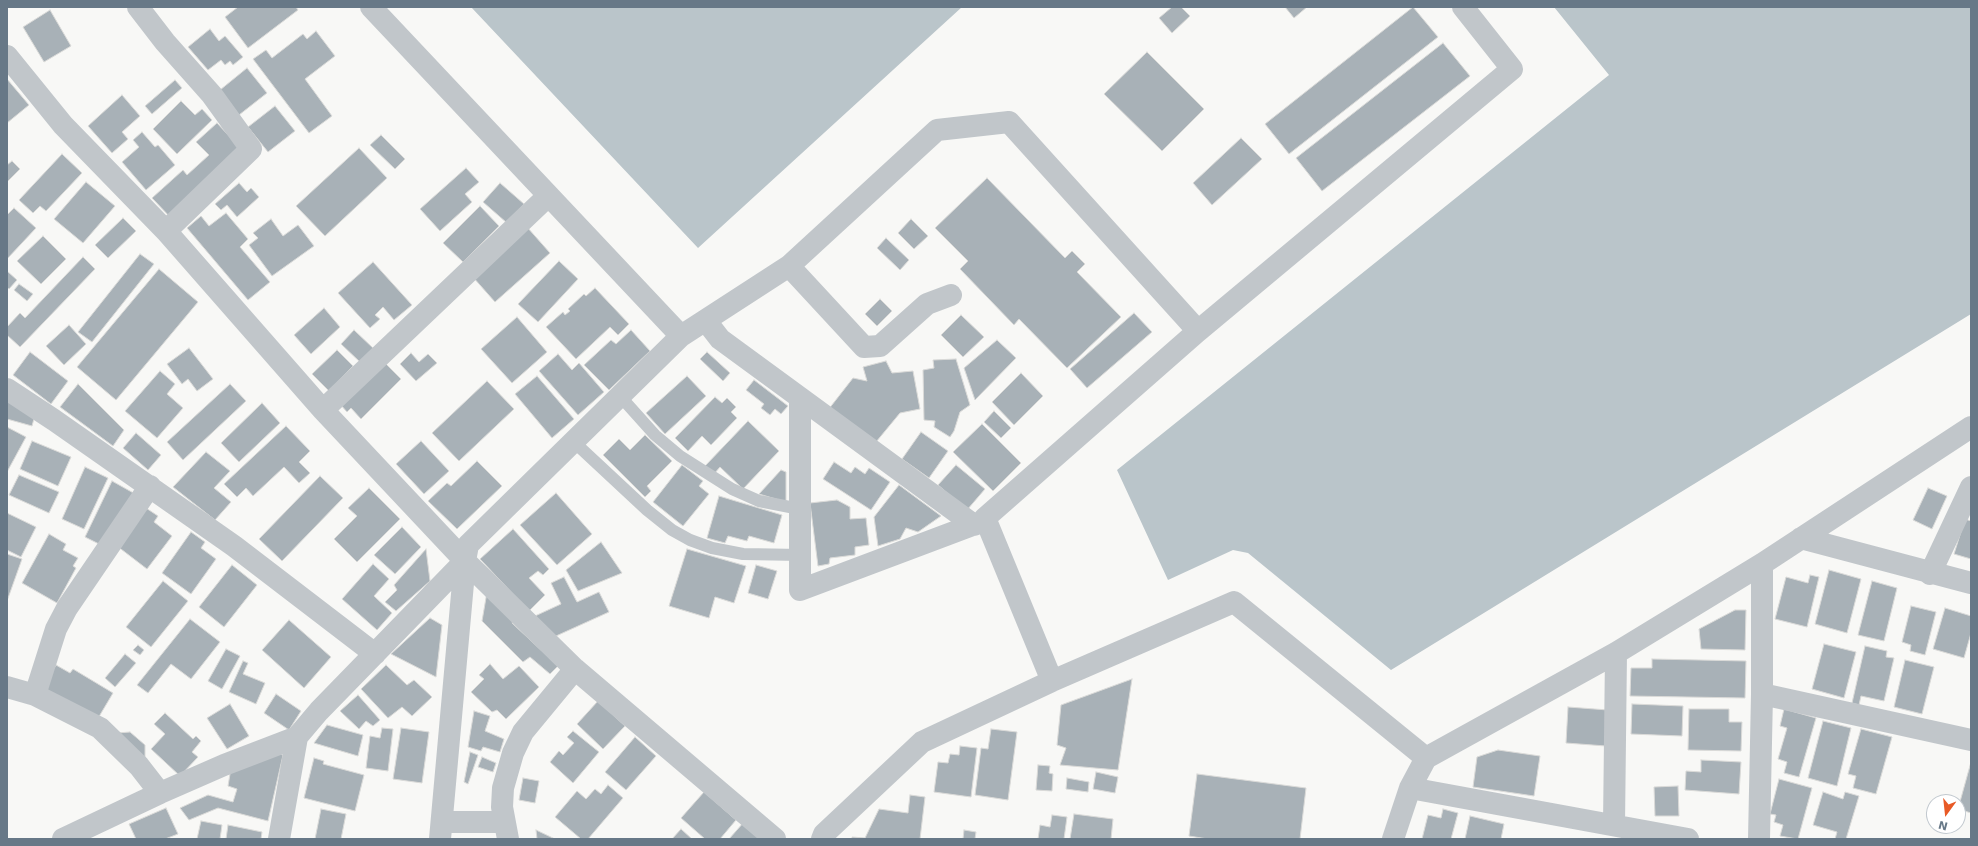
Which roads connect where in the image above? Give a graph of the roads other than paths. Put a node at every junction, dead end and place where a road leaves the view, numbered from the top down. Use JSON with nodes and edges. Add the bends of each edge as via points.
{"nodes":[{"id":1,"x":138,"y":7,"type":"edge"},
{"id":2,"x":371,"y":7,"type":"edge"},
{"id":3,"x":1463,"y":7,"type":"edge"},
{"id":4,"x":7,"y":56,"type":"edge"},
{"id":5,"x":548,"y":196,"type":"junction"},
{"id":6,"x":166,"y":231,"type":"junction"},
{"id":7,"x":789,"y":266,"type":"junction"},
{"id":8,"x":951,"y":295,"type":"dead end"},
{"id":9,"x":706,"y":321,"type":"junction"},
{"id":10,"x":1198,"y":331,"type":"junction"},
{"id":11,"x":681,"y":336,"type":"junction"},
{"id":12,"x":7,"y":389,"type":"edge"},
{"id":13,"x":620,"y":396,"type":"junction"},
{"id":14,"x":800,"y":399,"type":"junction"},
{"id":15,"x":323,"y":410,"type":"junction"},
{"id":16,"x":1971,"y":427,"type":"edge"},
{"id":17,"x":574,"y":442,"type":"junction"},
{"id":18,"x":150,"y":486,"type":"junction"},
{"id":19,"x":1971,"y":487,"type":"edge"},
{"id":20,"x":800,"y":509,"type":"junction"},
{"id":21,"x":980,"y":523,"type":"junction"},
{"id":22,"x":1801,"y":538,"type":"junction"},
{"id":23,"x":801,"y":555,"type":"junction"},
{"id":24,"x":465,"y":561,"type":"junction"},
{"id":25,"x":1762,"y":564,"type":"junction"},
{"id":26,"x":1930,"y":574,"type":"junction"},
{"id":27,"x":1971,"y":583,"type":"edge"},
{"id":28,"x":1616,"y":653,"type":"junction"},
{"id":29,"x":374,"y":654,"type":"junction"},
{"id":30,"x":575,"y":669,"type":"junction"},
{"id":31,"x":1052,"y":681,"type":"junction"},
{"id":32,"x":7,"y":686,"type":"edge"},
{"id":33,"x":1762,"y":694,"type":"junction"},
{"id":34,"x":35,"y":695,"type":"junction"},
{"id":35,"x":298,"y":737,"type":"junction"},
{"id":36,"x":1971,"y":740,"type":"edge"},
{"id":37,"x":1426,"y":758,"type":"junction"},
{"id":38,"x":1410,"y":788,"type":"junction"},
{"id":39,"x":160,"y":792,"type":"junction"},
{"id":40,"x":1614,"y":825,"type":"junction"},
{"id":41,"x":506,"y":830,"type":"edge"},
{"id":42,"x":441,"y":831,"type":"edge"},
{"id":43,"x":63,"y":839,"type":"edge"},
{"id":44,"x":278,"y":839,"type":"edge"},
{"id":45,"x":776,"y":839,"type":"edge"},
{"id":46,"x":822,"y":839,"type":"edge"},
{"id":47,"x":1393,"y":839,"type":"edge"},
{"id":48,"x":1688,"y":839,"type":"edge"},
{"id":49,"x":1759,"y":839,"type":"edge"}],
"edges":[{"from":1,"to":6,"type":"street","via":[[252,149]]},
{"from":2,"to":5,"type":"street"},
{"from":3,"to":10,"type":"street","via":[[1512,70]]},
{"from":4,"to":6,"type":"street","via":[[63,125]]},
{"from":5,"to":11,"type":"street"},
{"from":5,"to":15,"type":"street"},
{"from":6,"to":15,"type":"street"},
{"from":7,"to":8,"type":"street","via":[[864,347],[880,346],[927,304]]},
{"from":7,"to":9,"type":"street"},
{"from":7,"to":10,"type":"street","via":[[937,130],[1009,122]]},
{"from":9,"to":11,"type":"street"},
{"from":9,"to":14,"type":"street","via":[[720,339]]},
{"from":10,"to":21,"type":"street"},
{"from":11,"to":13,"type":"street"},
{"from":12,"to":18,"type":"street"},
{"from":13,"to":17,"type":"street"},
{"from":13,"to":20,"type":"lane","via":[[655,435],[680,456],[732,489],[759,501]]},
{"from":14,"to":20,"type":"street"},
{"from":14,"to":21,"type":"street"},
{"from":15,"to":24,"type":"street"},
{"from":16,"to":22,"type":"street"},
{"from":17,"to":23,"type":"lane","via":[[647,510],[672,530],[690,540],[712,548],[743,554]]},
{"from":17,"to":24,"type":"street","via":[[468,545]]},
{"from":18,"to":29,"type":"street"},
{"from":18,"to":34,"type":"street","via":[[67,608],[56,629]]},
{"from":19,"to":26,"type":"street"},
{"from":20,"to":23,"type":"street"},
{"from":21,"to":23,"type":"street","via":[[800,590]]},
{"from":21,"to":31,"type":"street"},
{"from":22,"to":25,"type":"street"},
{"from":22,"to":26,"type":"street"},
{"from":24,"to":29,"type":"street"},
{"from":24,"to":30,"type":"street"},
{"from":24,"to":42,"type":"street"},
{"from":25,"to":28,"type":"street"},
{"from":25,"to":33,"type":"street"},
{"from":26,"to":27,"type":"street"},
{"from":28,"to":37,"type":"street"},
{"from":28,"to":40,"type":"street"},
{"from":29,"to":35,"type":"street","via":[[319,711]]},
{"from":30,"to":41,"type":"street","via":[[523,732],[513,753],[503,788],[502,807]]},
{"from":30,"to":45,"type":"street"},
{"from":31,"to":37,"type":"street","via":[[1234,602]]},
{"from":31,"to":46,"type":"street","via":[[922,742],[824,834]]},
{"from":32,"to":34,"type":"street"},
{"from":33,"to":36,"type":"street"},
{"from":33,"to":49,"type":"street"},
{"from":34,"to":39,"type":"street","via":[[100,728],[139,766]]},
{"from":35,"to":39,"type":"street"},
{"from":35,"to":44,"type":"street"},
{"from":37,"to":38,"type":"street"},
{"from":38,"to":40,"type":"street"},
{"from":38,"to":47,"type":"street"},
{"from":39,"to":43,"type":"street"},
{"from":40,"to":48,"type":"street"},
{"from":41,"to":42,"type":"street"}]}
